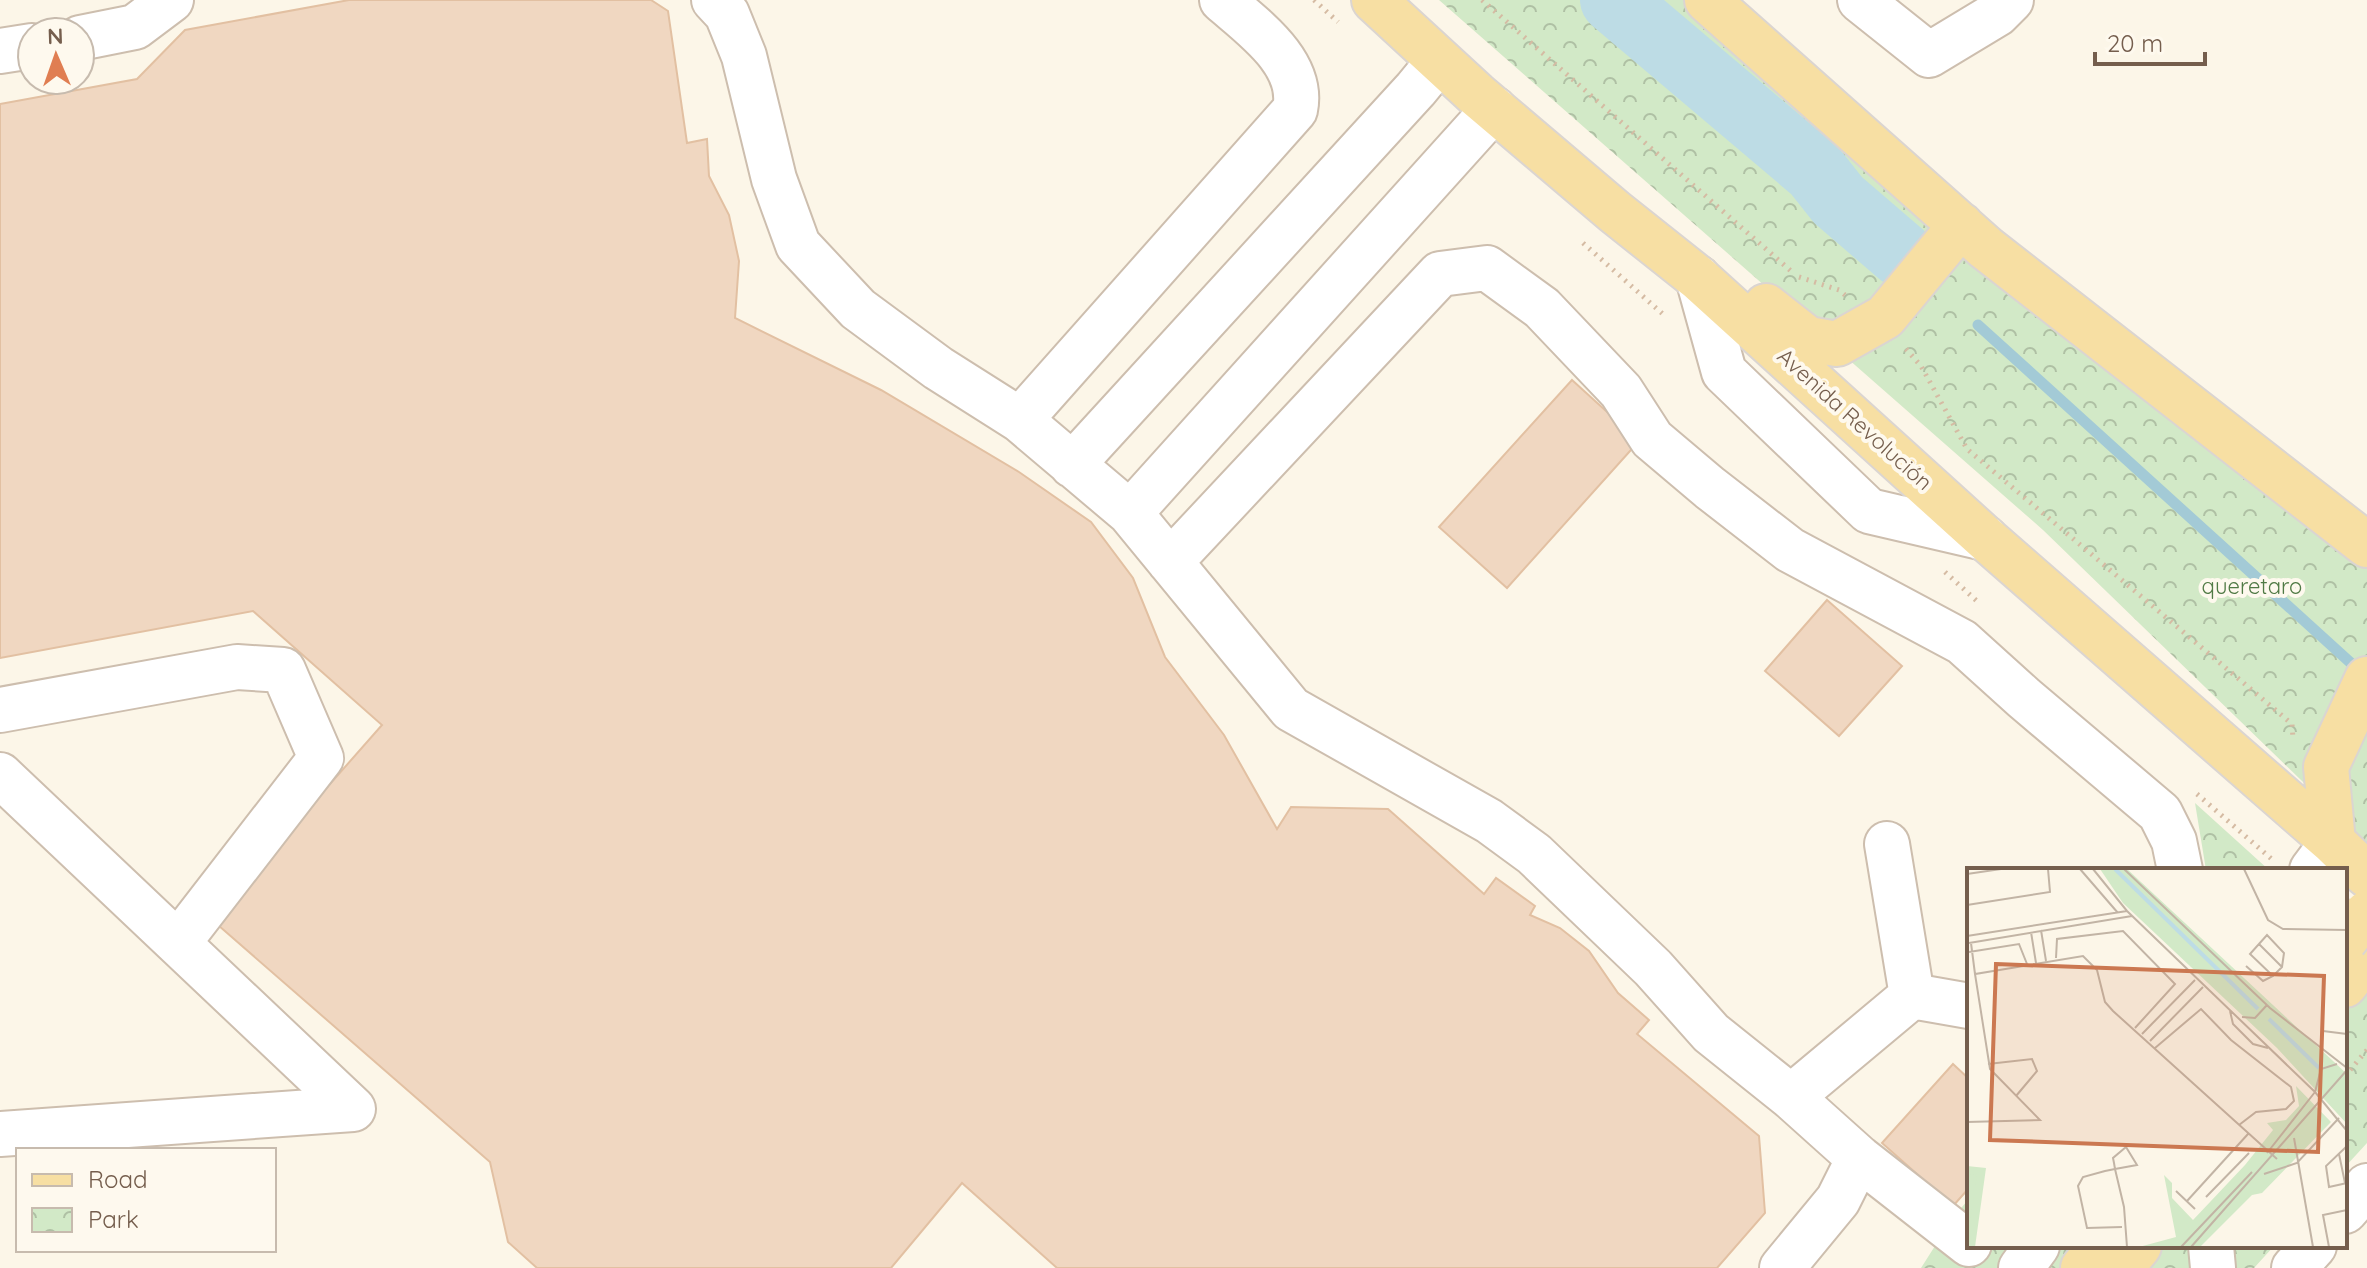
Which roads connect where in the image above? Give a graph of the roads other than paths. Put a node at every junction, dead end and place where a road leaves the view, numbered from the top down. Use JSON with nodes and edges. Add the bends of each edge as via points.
{"nodes":[{"id":1,"x":171,"y":0,"type":"edge"},
{"id":2,"x":714,"y":0,"type":"edge"},
{"id":3,"x":1374,"y":0,"type":"edge"},
{"id":4,"x":1707,"y":0,"type":"edge"},
{"id":5,"x":1860,"y":0,"type":"edge"},
{"id":6,"x":1996,"y":5,"type":"edge"},
{"id":7,"x":1236,"y":12,"type":"edge"},
{"id":8,"x":96,"y":35,"type":"edge"},
{"id":9,"x":1439,"y":61,"type":"junction"},
{"id":10,"x":1494,"y":109,"type":"junction"},
{"id":11,"x":1615,"y":212,"type":"junction"},
{"id":12,"x":1954,"y":234,"type":"junction"},
{"id":13,"x":1698,"y":278,"type":"junction"},
{"id":14,"x":1020,"y":420,"type":"junction"},
{"id":15,"x":1072,"y":465,"type":"junction"},
{"id":16,"x":1130,"y":513,"type":"junction"},
{"id":17,"x":1985,"y":538,"type":"junction"},
{"id":18,"x":2367,"y":545,"type":"edge"},
{"id":19,"x":1170,"y":562,"type":"junction"},
{"id":20,"x":2367,"y":679,"type":"edge"},
{"id":21,"x":0,"y":710,"type":"edge"},
{"id":22,"x":0,"y":775,"type":"edge"},
{"id":23,"x":1887,"y":844,"type":"dead end"},
{"id":24,"x":2323,"y":856,"type":"edge"},
{"id":25,"x":2180,"y":868,"type":"edge"},
{"id":26,"x":2367,"y":875,"type":"edge"},
{"id":27,"x":2367,"y":913,"type":"edge"},
{"id":28,"x":2347,"y":938,"type":"edge"},
{"id":29,"x":178,"y":943,"type":"junction"},
{"id":30,"x":2367,"y":957,"type":"edge"},
{"id":31,"x":2347,"y":982,"type":"edge"},
{"id":32,"x":1912,"y":996,"type":"junction"},
{"id":33,"x":1967,"y":1006,"type":"edge"},
{"id":34,"x":1791,"y":1097,"type":"junction"},
{"id":35,"x":0,"y":1134,"type":"edge"},
{"id":36,"x":1859,"y":1158,"type":"junction"},
{"id":37,"x":2367,"y":1186,"type":"edge"},
{"id":38,"x":2347,"y":1209,"type":"edge"},
{"id":39,"x":1967,"y":1243,"type":"edge"},
{"id":40,"x":1974,"y":1248,"type":"edge"},
{"id":41,"x":2036,"y":1248,"type":"edge"},
{"id":42,"x":2099,"y":1248,"type":"edge"},
{"id":43,"x":2137,"y":1248,"type":"edge"},
{"id":44,"x":2211,"y":1248,"type":"edge"},
{"id":45,"x":2312,"y":1248,"type":"edge"},
{"id":46,"x":1782,"y":1268,"type":"edge"},
{"id":47,"x":1997,"y":1268,"type":"edge"},
{"id":48,"x":2021,"y":1268,"type":"edge"},
{"id":49,"x":2083,"y":1268,"type":"edge"},
{"id":50,"x":2121,"y":1268,"type":"edge"},
{"id":51,"x":2213,"y":1268,"type":"edge"},
{"id":52,"x":2294,"y":1268,"type":"edge"}],
"edges":[{"from":1,"to":8,"type":"street","via":[[135,27]]},
{"from":2,"to":14,"type":"street","via":[[727,14],[744,56],[774,179],[798,245],[858,309]]},
{"from":3,"to":9,"type":"main road","name":"Avenida Revolución"},
{"from":4,"to":12,"type":"main road"},
{"from":5,"to":6,"type":"street","via":[[1929,55]]},
{"from":7,"to":14,"type":"street","via":[[1292,72],[1298,96],[1295,110]]},
{"from":9,"to":10,"type":"main road","name":"Avenida Revolución"},
{"from":9,"to":15,"type":"street"},
{"from":10,"to":11,"type":"main road","name":"Avenida Revolución"},
{"from":10,"to":16,"type":"street"},
{"from":11,"to":12,"type":"main road","via":[[1668,221],[1808,339],[1837,344],[1882,320]]},
{"from":11,"to":13,"type":"main road","name":"Avenida Revolución"},
{"from":12,"to":18,"type":"main road","via":[[1986,248]]},
{"from":13,"to":17,"type":"main road","name":"Avenida Revolución"},
{"from":13,"to":17,"type":"street","via":[[1724,372],[1869,511]]},
{"from":14,"to":15,"type":"street"},
{"from":15,"to":16,"type":"street"},
{"from":16,"to":19,"type":"street"},
{"from":17,"to":24,"type":"main road","name":"Avenida Revolución"},
{"from":19,"to":25,"type":"street","via":[[1440,274],[1487,268],[1542,308],[1621,391],[1652,439],[1710,488],[1790,550],[1962,642],[2160,813]]},
{"from":19,"to":34,"type":"street","via":[[1291,709],[1489,821],[1534,854],[1653,968],[1711,1033]]},
{"from":20,"to":24,"type":"main road","via":[[2326,767]]},
{"from":21,"to":29,"type":"street","via":[[237,667],[283,670],[321,758]]},
{"from":22,"to":29,"type":"street"},
{"from":23,"to":32,"type":"street"},
{"from":24,"to":26,"type":"main road","name":"Avenida Revolución"},
{"from":27,"to":28,"type":"main road","bridge":true},
{"from":29,"to":35,"type":"street","via":[[353,1109]]},
{"from":30,"to":31,"type":"main road"},
{"from":32,"to":33,"type":"street"},
{"from":32,"to":34,"type":"street"},
{"from":34,"to":36,"type":"street"},
{"from":36,"to":39,"type":"street"},
{"from":36,"to":46,"type":"street","via":[[1838,1200]]},
{"from":37,"to":38,"type":"street"},
{"from":40,"to":47,"type":"street"},
{"from":41,"to":48,"type":"street"},
{"from":42,"to":49,"type":"main road"},
{"from":43,"to":50,"type":"main road"},
{"from":44,"to":51,"type":"street"},
{"from":45,"to":52,"type":"street"}]}
